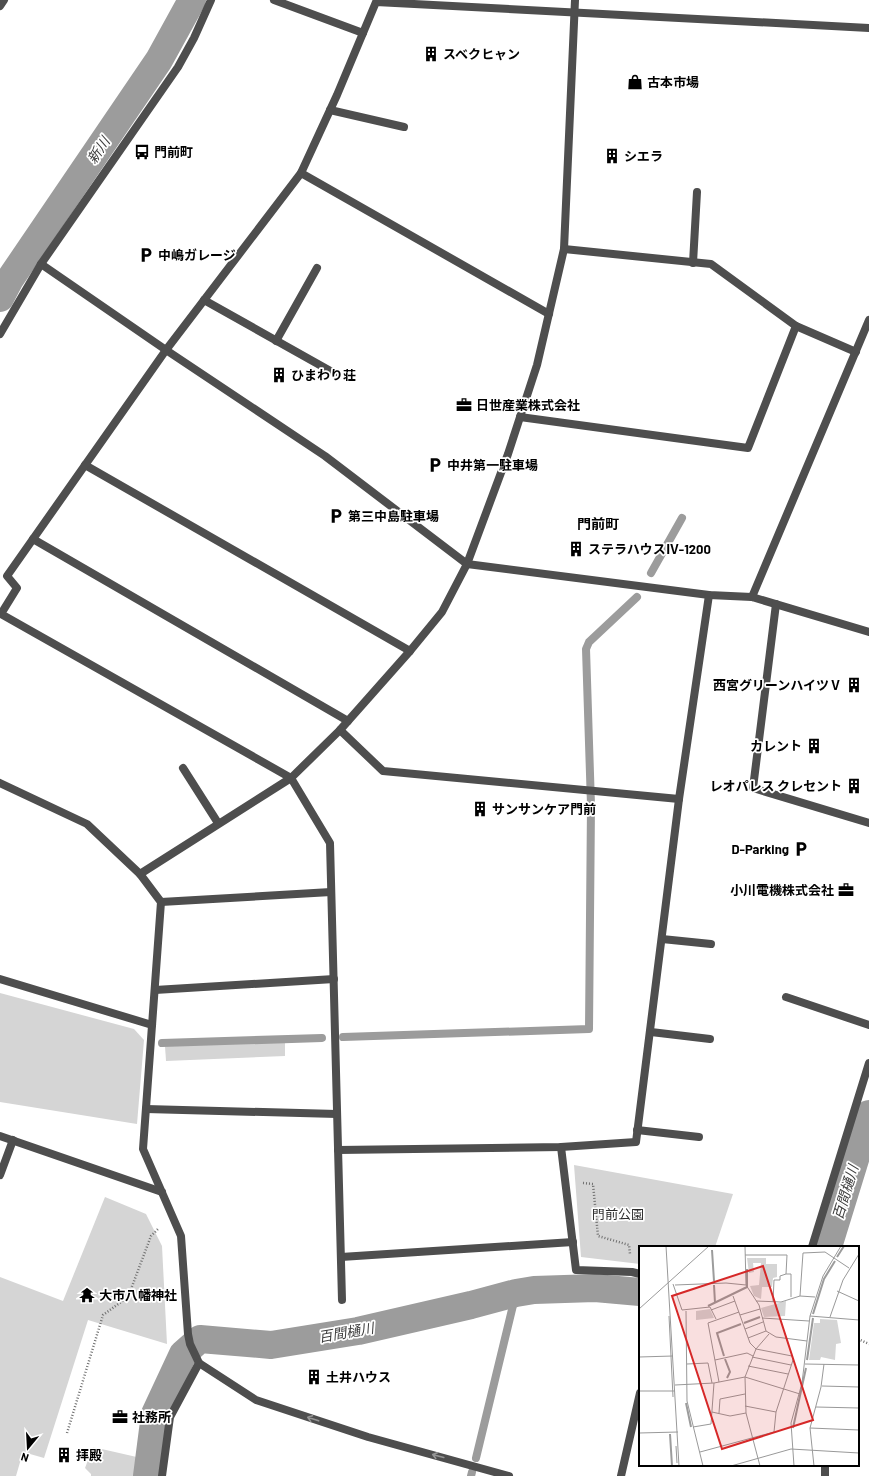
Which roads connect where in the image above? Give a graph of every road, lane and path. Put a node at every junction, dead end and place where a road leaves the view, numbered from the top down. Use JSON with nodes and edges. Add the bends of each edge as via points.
{"nodes":[{"id":1,"x":4,"y":0,"type":"edge"},
{"id":2,"x":211,"y":0,"type":"edge"},
{"id":3,"x":274,"y":0,"type":"edge"},
{"id":4,"x":575,"y":0,"type":"edge"},
{"id":5,"x":0,"y":6,"type":"edge"},
{"id":6,"x":575,"y":12,"type":"junction"},
{"id":7,"x":869,"y":28,"type":"edge"},
{"id":8,"x":363,"y":33,"type":"junction"},
{"id":9,"x":330,"y":110,"type":"junction"},
{"id":10,"x":404,"y":127,"type":"dead end"},
{"id":11,"x":301,"y":173,"type":"junction"},
{"id":12,"x":697,"y":192,"type":"dead end"},
{"id":13,"x":564,"y":249,"type":"junction"},
{"id":14,"x":693,"y":263,"type":"junction"},
{"id":15,"x":41,"y":264,"type":"junction"},
{"id":16,"x":317,"y":268,"type":"dead end"},
{"id":17,"x":204,"y":300,"type":"junction"},
{"id":18,"x":549,"y":314,"type":"junction"},
{"id":19,"x":869,"y":320,"type":"edge"},
{"id":20,"x":796,"y":326,"type":"junction"},
{"id":21,"x":0,"y":334,"type":"edge"},
{"id":22,"x":276,"y":341,"type":"junction"},
{"id":23,"x":166,"y":350,"type":"junction"},
{"id":24,"x":856,"y":352,"type":"junction"},
{"id":25,"x":334,"y":374,"type":"dead end"},
{"id":26,"x":520,"y":417,"type":"junction"},
{"id":27,"x":85,"y":466,"type":"junction"},
{"id":28,"x":33,"y":539,"type":"junction"},
{"id":29,"x":467,"y":564,"type":"junction"},
{"id":30,"x":709,"y":595,"type":"junction"},
{"id":31,"x":752,"y":597,"type":"junction"},
{"id":32,"x":776,"y":604,"type":"junction"},
{"id":33,"x":869,"y":632,"type":"edge"},
{"id":34,"x":410,"y":651,"type":"junction"},
{"id":35,"x":348,"y":721,"type":"junction"},
{"id":36,"x":340,"y":730,"type":"junction"},
{"id":37,"x":183,"y":768,"type":"dead end"},
{"id":38,"x":291,"y":778,"type":"junction"},
{"id":39,"x":0,"y":783,"type":"edge"},
{"id":40,"x":679,"y":799,"type":"junction"},
{"id":41,"x":218,"y":823,"type":"junction"},
{"id":42,"x":869,"y":823,"type":"edge"},
{"id":43,"x":140,"y":874,"type":"junction"},
{"id":44,"x":332,"y":892,"type":"junction"},
{"id":45,"x":161,"y":902,"type":"junction"},
{"id":46,"x":662,"y":940,"type":"junction"},
{"id":47,"x":710,"y":944,"type":"dead end"},
{"id":48,"x":0,"y":979,"type":"edge"},
{"id":49,"x":334,"y":979,"type":"junction"},
{"id":50,"x":155,"y":990,"type":"junction"},
{"id":51,"x":786,"y":997,"type":"dead end"},
{"id":52,"x":152,"y":1025,"type":"junction"},
{"id":53,"x":869,"y":1025,"type":"edge"},
{"id":54,"x":651,"y":1032,"type":"junction"},
{"id":55,"x":710,"y":1039,"type":"dead end"},
{"id":56,"x":869,"y":1063,"type":"edge"},
{"id":57,"x":146,"y":1109,"type":"junction"},
{"id":58,"x":337,"y":1114,"type":"junction"},
{"id":59,"x":637,"y":1130,"type":"junction"},
{"id":60,"x":0,"y":1136,"type":"edge"},
{"id":61,"x":699,"y":1137,"type":"dead end"},
{"id":62,"x":13,"y":1140,"type":"junction"},
{"id":63,"x":561,"y":1147,"type":"junction"},
{"id":64,"x":338,"y":1150,"type":"junction"},
{"id":65,"x":0,"y":1175,"type":"edge"},
{"id":66,"x":565,"y":1182,"type":"junction"},
{"id":67,"x":162,"y":1192,"type":"junction"},
{"id":68,"x":173,"y":1216,"type":"junction"},
{"id":69,"x":573,"y":1242,"type":"junction"},
{"id":70,"x":812,"y":1246,"type":"edge"},
{"id":71,"x":341,"y":1257,"type":"junction"},
{"id":72,"x":636,"y":1273,"type":"edge"},
{"id":73,"x":342,"y":1300,"type":"dead end"},
{"id":74,"x":859,"y":1339,"type":"edge"},
{"id":75,"x":869,"y":1344,"type":"edge"},
{"id":76,"x":198,"y":1363,"type":"junction"},
{"id":77,"x":639,"y":1397,"type":"edge"},
{"id":78,"x":67,"y":1433,"type":"dead end"},
{"id":79,"x":162,"y":1476,"type":"edge"},
{"id":80,"x":509,"y":1476,"type":"edge"},
{"id":81,"x":621,"y":1476,"type":"edge"}],
"edges":[{"from":1,"to":5,"type":"street"},
{"from":2,"to":15,"type":"street","via":[[178,67]]},
{"from":3,"to":8,"type":"street"},
{"from":4,"to":6,"type":"street"},
{"from":6,"to":7,"type":"street"},
{"from":6,"to":8,"type":"street","via":[[376,2]]},
{"from":6,"to":13,"type":"street"},
{"from":8,"to":9,"type":"street"},
{"from":9,"to":10,"type":"street"},
{"from":9,"to":11,"type":"street"},
{"from":11,"to":17,"type":"street"},
{"from":11,"to":18,"type":"street"},
{"from":12,"to":14,"type":"street"},
{"from":13,"to":14,"type":"street"},
{"from":13,"to":18,"type":"street"},
{"from":14,"to":20,"type":"street","via":[[711,264]]},
{"from":15,"to":21,"type":"street"},
{"from":15,"to":23,"type":"street"},
{"from":16,"to":22,"type":"street"},
{"from":17,"to":22,"type":"street"},
{"from":17,"to":23,"type":"street"},
{"from":18,"to":26,"type":"street","via":[[537,365]]},
{"from":19,"to":24,"type":"street"},
{"from":20,"to":24,"type":"street"},
{"from":20,"to":26,"type":"street","via":[[748,448]]},
{"from":22,"to":25,"type":"street"},
{"from":23,"to":27,"type":"street"},
{"from":23,"to":29,"type":"street","via":[[324,456]]},
{"from":24,"to":31,"type":"street"},
{"from":26,"to":29,"type":"street"},
{"from":27,"to":28,"type":"street"},
{"from":27,"to":34,"type":"street"},
{"from":28,"to":35,"type":"street"},
{"from":28,"to":38,"type":"street","via":[[7,576],[17,588],[2,614]]},
{"from":29,"to":30,"type":"street"},
{"from":29,"to":34,"type":"street","via":[[442,612]]},
{"from":30,"to":31,"type":"street"},
{"from":30,"to":40,"type":"street"},
{"from":31,"to":32,"type":"street"},
{"from":32,"to":33,"type":"street"},
{"from":32,"to":42,"type":"street","via":[[753,788]]},
{"from":34,"to":35,"type":"street"},
{"from":35,"to":36,"type":"street"},
{"from":36,"to":38,"type":"street"},
{"from":36,"to":40,"type":"street","via":[[383,771]]},
{"from":37,"to":41,"type":"street"},
{"from":38,"to":41,"type":"street"},
{"from":38,"to":44,"type":"street","via":[[330,842]]},
{"from":39,"to":43,"type":"street","via":[[87,824]]},
{"from":40,"to":46,"type":"street"},
{"from":41,"to":43,"type":"street"},
{"from":43,"to":45,"type":"street"},
{"from":44,"to":45,"type":"street"},
{"from":44,"to":49,"type":"street"},
{"from":45,"to":50,"type":"street"},
{"from":46,"to":47,"type":"street"},
{"from":46,"to":54,"type":"street"},
{"from":48,"to":52,"type":"street"},
{"from":49,"to":50,"type":"street"},
{"from":49,"to":58,"type":"street"},
{"from":50,"to":52,"type":"street"},
{"from":51,"to":53,"type":"street"},
{"from":52,"to":57,"type":"street"},
{"from":54,"to":55,"type":"street"},
{"from":54,"to":59,"type":"street"},
{"from":56,"to":70,"type":"street"},
{"from":57,"to":58,"type":"street"},
{"from":57,"to":67,"type":"street","via":[[143,1150]]},
{"from":58,"to":64,"type":"street"},
{"from":59,"to":61,"type":"street"},
{"from":59,"to":63,"type":"street","via":[[636,1142]]},
{"from":60,"to":62,"type":"street"},
{"from":62,"to":65,"type":"street"},
{"from":62,"to":67,"type":"street"},
{"from":63,"to":64,"type":"street"},
{"from":63,"to":66,"type":"street"},
{"from":64,"to":71,"type":"street"},
{"from":66,"to":69,"type":"street"},
{"from":66,"to":72,"type":"path","via":[[593,1184],[598,1236],[629,1245]]},
{"from":67,"to":68,"type":"street"},
{"from":68,"to":76,"type":"street","via":[[181,1236],[188,1334]]},
{"from":68,"to":78,"type":"path","via":[[151,1236],[128,1297],[103,1315]]},
{"from":69,"to":71,"type":"street"},
{"from":69,"to":72,"type":"street","via":[[576,1270]]},
{"from":71,"to":73,"type":"street"},
{"from":74,"to":75,"type":"path"},
{"from":76,"to":79,"type":"street","via":[[170,1417]]},
{"from":80,"to":76,"type":"street","one_way":true,"via":[[368,1437],[256,1400]]},
{"from":77,"to":81,"type":"street"}]}
